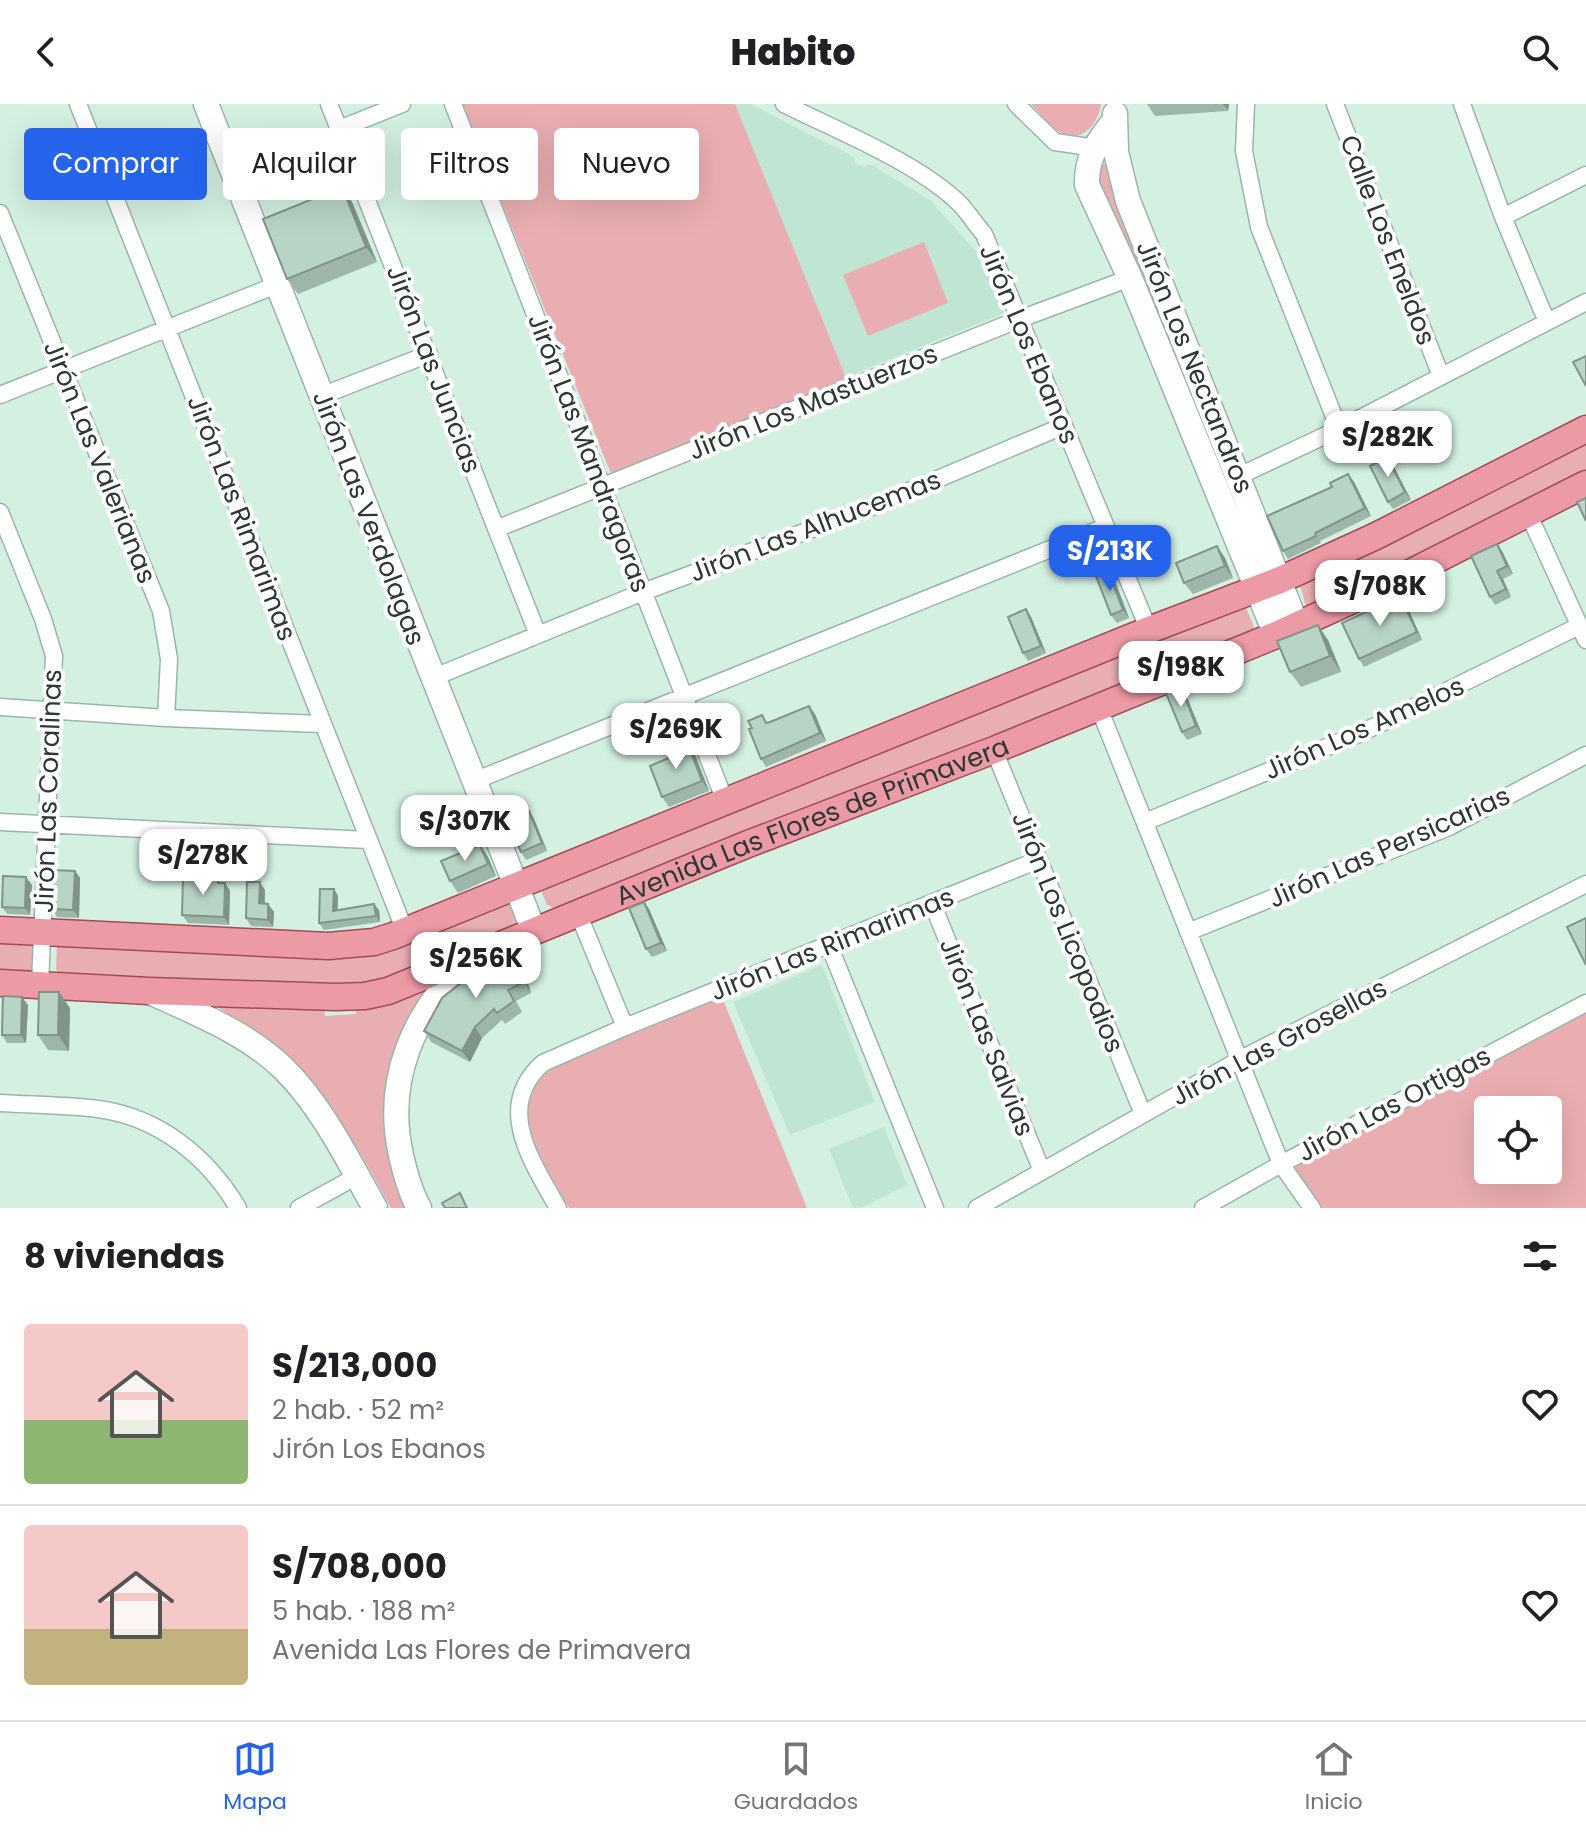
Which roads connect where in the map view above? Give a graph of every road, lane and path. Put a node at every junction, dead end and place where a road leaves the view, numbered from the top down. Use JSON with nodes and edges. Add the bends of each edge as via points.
{"nodes":[{"id":1,"x":78,"y":104,"type":"edge"},
{"id":2,"x":206,"y":104,"type":"edge"},
{"id":3,"x":329,"y":104,"type":"edge"},
{"id":4,"x":402,"y":104,"type":"edge"},
{"id":5,"x":453,"y":104,"type":"edge"},
{"id":6,"x":784,"y":104,"type":"edge"},
{"id":7,"x":1016,"y":104,"type":"edge"},
{"id":8,"x":1246,"y":104,"type":"edge"},
{"id":9,"x":1335,"y":104,"type":"edge"},
{"id":10,"x":1468,"y":106,"type":"edge"},
{"id":11,"x":1115,"y":112,"type":"edge"},
{"id":12,"x":339,"y":128,"type":"edge"},
{"id":13,"x":342,"y":128,"type":"edge"},
{"id":14,"x":1105,"y":149,"type":"junction"},
{"id":15,"x":1586,"y":175,"type":"edge"},
{"id":16,"x":367,"y":200,"type":"edge"},
{"id":17,"x":0,"y":213,"type":"edge"},
{"id":18,"x":1503,"y":217,"type":"junction"},
{"id":19,"x":1130,"y":278,"type":"junction"},
{"id":20,"x":279,"y":284,"type":"junction"},
{"id":21,"x":1586,"y":302,"type":"edge"},
{"id":22,"x":1020,"y":319,"type":"junction"},
{"id":23,"x":1547,"y":322,"type":"junction"},
{"id":24,"x":168,"y":327,"type":"junction"},
{"id":25,"x":429,"y":354,"type":"junction"},
{"id":26,"x":62,"y":370,"type":"junction"},
{"id":27,"x":1441,"y":376,"type":"junction"},
{"id":28,"x":0,"y":395,"type":"edge"},
{"id":29,"x":321,"y":396,"type":"junction"},
{"id":30,"x":1063,"y":426,"type":"junction"},
{"id":31,"x":1339,"y":429,"type":"junction"},
{"id":32,"x":1586,"y":429,"type":"edge"},
{"id":33,"x":1239,"y":476,"type":"junction"},
{"id":34,"x":1586,"y":484,"type":"edge"},
{"id":35,"x":602,"y":487,"type":"junction"},
{"id":36,"x":0,"y":512,"type":"edge"},
{"id":37,"x":1528,"y":513,"type":"junction"},
{"id":38,"x":1105,"y":527,"type":"junction"},
{"id":39,"x":496,"y":529,"type":"junction"},
{"id":40,"x":1268,"y":585,"type":"junction"},
{"id":41,"x":643,"y":592,"type":"junction"},
{"id":42,"x":1149,"y":630,"type":"junction"},
{"id":43,"x":1286,"y":631,"type":"junction"},
{"id":44,"x":1583,"y":633,"type":"edge"},
{"id":45,"x":538,"y":635,"type":"junction"},
{"id":46,"x":432,"y":678,"type":"junction"},
{"id":47,"x":684,"y":696,"type":"junction"},
{"id":48,"x":0,"y":707,"type":"edge"},
{"id":49,"x":1099,"y":708,"type":"junction"},
{"id":50,"x":52,"y":710,"type":"junction"},
{"id":51,"x":166,"y":718,"type":"junction"},
{"id":52,"x":322,"y":724,"type":"junction"},
{"id":53,"x":994,"y":750,"type":"junction"},
{"id":54,"x":1586,"y":755,"type":"edge"},
{"id":55,"x":474,"y":781,"type":"junction"},
{"id":56,"x":725,"y":801,"type":"junction"},
{"id":57,"x":0,"y":822,"type":"edge"},
{"id":58,"x":1145,"y":822,"type":"junction"},
{"id":59,"x":47,"y":824,"type":"junction"},
{"id":60,"x":368,"y":840,"type":"junction"},
{"id":61,"x":1038,"y":860,"type":"junction"},
{"id":62,"x":1586,"y":884,"type":"edge"},
{"id":63,"x":515,"y":886,"type":"junction"},
{"id":64,"x":932,"y":903,"type":"junction"},
{"id":65,"x":578,"y":913,"type":"junction"},
{"id":66,"x":0,"y":930,"type":"edge"},
{"id":67,"x":405,"y":931,"type":"junction"},
{"id":68,"x":534,"y":931,"type":"junction"},
{"id":69,"x":42,"y":932,"type":"junction"},
{"id":70,"x":1188,"y":932,"type":"junction"},
{"id":71,"x":829,"y":945,"type":"junction"},
{"id":72,"x":470,"y":958,"type":"junction"},
{"id":73,"x":0,"y":983,"type":"edge"},
{"id":74,"x":40,"y":985,"type":"junction"},
{"id":75,"x":149,"y":991,"type":"junction"},
{"id":76,"x":1586,"y":1003,"type":"edge"},
{"id":77,"x":625,"y":1027,"type":"junction"},
{"id":78,"x":1241,"y":1059,"type":"junction"},
{"id":79,"x":0,"y":1103,"type":"edge"},
{"id":80,"x":1143,"y":1114,"type":"junction"},
{"id":81,"x":1281,"y":1164,"type":"junction"},
{"id":82,"x":1042,"y":1171,"type":"junction"},
{"id":83,"x":357,"y":1176,"type":"junction"},
{"id":84,"x":552,"y":1206,"type":"edge"},
{"id":85,"x":238,"y":1208,"type":"edge"},
{"id":86,"x":299,"y":1208,"type":"edge"},
{"id":87,"x":375,"y":1208,"type":"edge"},
{"id":88,"x":419,"y":1208,"type":"edge"},
{"id":89,"x":935,"y":1208,"type":"edge"},
{"id":90,"x":977,"y":1208,"type":"edge"},
{"id":91,"x":1203,"y":1208,"type":"edge"},
{"id":92,"x":1312,"y":1208,"type":"edge"}],
"edges":[{"from":1,"to":24,"type":"street","name":"Jirón Las Rimarimas"},
{"from":2,"to":20,"type":"street","name":"Jirón Las Verdolagas"},
{"from":3,"to":12,"type":"street","name":"Jirón Las Juncias"},
{"from":4,"to":13,"type":"street"},
{"from":5,"to":35,"type":"street","name":"Jirón Las Mandragoras"},
{"from":6,"to":22,"type":"street","name":"Jirón Los Ebanos","via":[[898,162],[960,205],[984,234]]},
{"from":7,"to":14,"type":"street","via":[[1055,142]]},
{"from":8,"to":31,"type":"street","via":[[1244,151],[1259,227]]},
{"from":9,"to":27,"type":"street","name":"Calle Los Eneldos"},
{"from":10,"to":18,"type":"street"},
{"from":11,"to":14,"type":"street","name":"Jirón Los Nectandros"},
{"from":14,"to":19,"type":"street","via":[[1087,169],[1087,185]]},
{"from":14,"to":33,"type":"street","name":"Jirón Los Nectandros"},
{"from":15,"to":18,"type":"street"},
{"from":16,"to":25,"type":"street","name":"Jirón Las Juncias"},
{"from":17,"to":26,"type":"street","name":"Jirón Las Valerianas"},
{"from":18,"to":23,"type":"street"},
{"from":19,"to":22,"type":"street","name":"Jirón Los Mastuerzos"},
{"from":19,"to":40,"type":"street"},
{"from":20,"to":24,"type":"street"},
{"from":20,"to":29,"type":"street","name":"Jirón Las Verdolagas"},
{"from":21,"to":23,"type":"street"},
{"from":22,"to":30,"type":"street","name":"Jirón Los Ebanos"},
{"from":22,"to":35,"type":"street","name":"Jirón Los Mastuerzos"},
{"from":23,"to":27,"type":"street"},
{"from":24,"to":26,"type":"street"},
{"from":24,"to":52,"type":"street","name":"Jirón Las Rimarimas"},
{"from":25,"to":29,"type":"street"},
{"from":25,"to":39,"type":"street","name":"Jirón Las Juncias"},
{"from":26,"to":28,"type":"street"},
{"from":26,"to":51,"type":"street","name":"Jirón Las Valerianas","via":[[161,611],[169,659]]},
{"from":27,"to":31,"type":"street"},
{"from":29,"to":46,"type":"street","name":"Jirón Las Verdolagas"},
{"from":30,"to":38,"type":"street","name":"Jirón Los Ebanos"},
{"from":30,"to":41,"type":"street","name":"Jirón Las Alhucemas","via":[[874,506]]},
{"from":31,"to":33,"type":"street"},
{"from":32,"to":40,"type":"main road","name":"Avenida Las Flores de Primavera"},
{"from":33,"to":40,"type":"street","name":"Jirón Los Nectandros"},
{"from":34,"to":37,"type":"main road","name":"Avenida Las Flores de Primavera"},
{"from":35,"to":39,"type":"street","name":"Jirón Los Mastuerzos"},
{"from":35,"to":41,"type":"street","name":"Jirón Las Mandragoras"},
{"from":36,"to":50,"type":"street","name":"Jirón Las Coralinas","via":[[54,656]]},
{"from":37,"to":43,"type":"main road","name":"Avenida Las Flores de Primavera"},
{"from":37,"to":44,"type":"street"},
{"from":38,"to":42,"type":"street","name":"Jirón Los Ebanos"},
{"from":38,"to":47,"type":"street"},
{"from":39,"to":45,"type":"street","name":"Jirón Las Juncias"},
{"from":40,"to":42,"type":"main road","name":"Avenida Las Flores de Primavera"},
{"from":40,"to":43,"type":"street","name":"Jirón Los Nectandros"},
{"from":41,"to":45,"type":"street","name":"Jirón Las Alhucemas"},
{"from":41,"to":47,"type":"street","name":"Jirón Las Mandragoras"},
{"from":42,"to":56,"type":"main road","name":"Avenida Las Flores de Primavera"},
{"from":43,"to":49,"type":"main road","name":"Avenida Las Flores de Primavera"},
{"from":44,"to":58,"type":"street","name":"Jirón Los Amelos"},
{"from":45,"to":46,"type":"street","name":"Jirón Las Alhucemas"},
{"from":46,"to":55,"type":"street","name":"Jirón Las Verdolagas"},
{"from":47,"to":55,"type":"street"},
{"from":47,"to":56,"type":"street","name":"Jirón Las Mandragoras"},
{"from":48,"to":50,"type":"street"},
{"from":49,"to":53,"type":"main road","name":"Avenida Las Flores de Primavera"},
{"from":49,"to":58,"type":"street"},
{"from":50,"to":51,"type":"street"},
{"from":50,"to":59,"type":"street","name":"Jirón Las Coralinas"},
{"from":51,"to":52,"type":"street"},
{"from":52,"to":60,"type":"street","name":"Jirón Las Rimarimas"},
{"from":53,"to":61,"type":"street","name":"Jirón Los Licopodios"},
{"from":53,"to":65,"type":"main road","name":"Avenida Las Flores de Primavera"},
{"from":54,"to":70,"type":"street","name":"Jirón Las Persicarias","via":[[1449,827]]},
{"from":55,"to":63,"type":"street","name":"Jirón Las Verdolagas"},
{"from":56,"to":63,"type":"main road","name":"Avenida Las Flores de Primavera"},
{"from":57,"to":59,"type":"street"},
{"from":58,"to":70,"type":"street"},
{"from":59,"to":60,"type":"street"},
{"from":59,"to":69,"type":"street","name":"Jirón Las Coralinas"},
{"from":60,"to":67,"type":"street","name":"Jirón Las Rimarimas"},
{"from":61,"to":64,"type":"street","name":"Jirón Las Rimarimas"},
{"from":61,"to":80,"type":"street","name":"Jirón Los Licopodios"},
{"from":62,"to":78,"type":"street","name":"Jirón Las Grosellas"},
{"from":63,"to":67,"type":"main road","name":"Avenida Las Flores de Primavera"},
{"from":63,"to":68,"type":"street","name":"Jirón Las Verdolagas"},
{"from":64,"to":71,"type":"street","name":"Jirón Las Rimarimas"},
{"from":64,"to":82,"type":"street","name":"Jirón Las Salvias"},
{"from":65,"to":68,"type":"main road","name":"Avenida Las Flores de Primavera"},
{"from":65,"to":77,"type":"street"},
{"from":66,"to":69,"type":"main road","name":"Avenida Las Flores de Primavera"},
{"from":67,"to":69,"type":"main road","name":"Avenida Las Flores de Primavera","via":[[374,942],[328,946]]},
{"from":68,"to":72,"type":"main road","name":"Avenida Las Flores de Primavera"},
{"from":69,"to":74,"type":"street","name":"Jirón Las Coralinas"},
{"from":70,"to":78,"type":"street"},
{"from":71,"to":77,"type":"street","name":"Jirón Las Rimarimas"},
{"from":71,"to":89,"type":"street"},
{"from":72,"to":75,"type":"main road","name":"Avenida Las Flores de Primavera","via":[[365,996]]},
{"from":72,"to":88,"type":"street","via":[[432,1000],[414,1032],[396,1088],[398,1139]]},
{"from":73,"to":74,"type":"main road","name":"Avenida Las Flores de Primavera"},
{"from":74,"to":75,"type":"main road","name":"Avenida Las Flores de Primavera"},
{"from":75,"to":83,"type":"street","via":[[204,1016],[278,1064],[318,1110]]},
{"from":76,"to":81,"type":"street","name":"Jirón Las Ortigas"},
{"from":77,"to":84,"type":"street","name":"Jirón Las Rimarimas","via":[[543,1063],[522,1093],[521,1133]]},
{"from":78,"to":80,"type":"street","name":"Jirón Las Grosellas"},
{"from":78,"to":81,"type":"street"},
{"from":79,"to":85,"type":"street","via":[[100,1109],[133,1118],[188,1148]]},
{"from":80,"to":82,"type":"street","name":"Jirón Las Grosellas"},
{"from":81,"to":91,"type":"street","name":"Jirón Las Ortigas"},
{"from":81,"to":92,"type":"street"},
{"from":82,"to":90,"type":"street","name":"Jirón Las Grosellas"},
{"from":83,"to":86,"type":"street"},
{"from":83,"to":87,"type":"street"}]}
